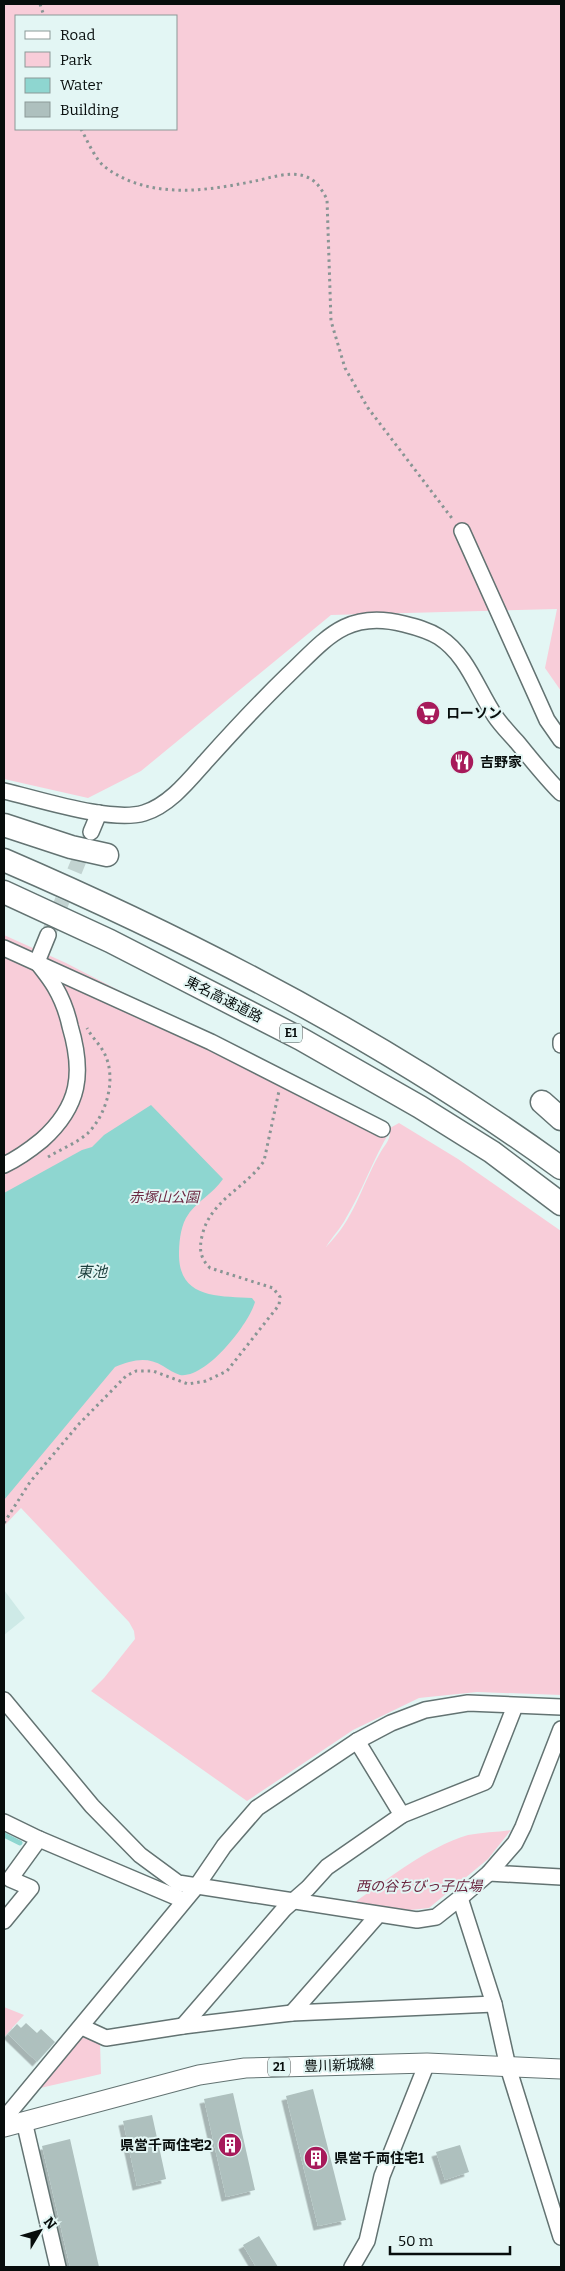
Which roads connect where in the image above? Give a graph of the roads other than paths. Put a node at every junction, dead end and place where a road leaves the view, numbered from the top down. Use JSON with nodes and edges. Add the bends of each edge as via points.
{"nodes":[{"id":1,"x":462,"y":531,"type":"road end"},
{"id":2,"x":561,"y":740,"type":"edge"},
{"id":3,"x":4,"y":791,"type":"edge"},
{"id":4,"x":561,"y":793,"type":"edge"},
{"id":5,"x":99,"y":813,"type":"junction"},
{"id":6,"x":4,"y":825,"type":"edge"},
{"id":7,"x":90,"y":832,"type":"tunnel mouth"},
{"id":8,"x":107,"y":855,"type":"dead end"},
{"id":9,"x":4,"y":860,"type":"edge"},
{"id":10,"x":4,"y":892,"type":"edge"},
{"id":11,"x":48,"y":935,"type":"tunnel mouth"},
{"id":12,"x":4,"y":948,"type":"edge"},
{"id":13,"x":37,"y":962,"type":"junction"},
{"id":14,"x":561,"y":1041,"type":"edge"},
{"id":15,"x":561,"y":1045,"type":"edge"},
{"id":16,"x":542,"y":1102,"type":"dead end"},
{"id":17,"x":561,"y":1119,"type":"edge"},
{"id":18,"x":382,"y":1130,"type":"dead end"},
{"id":19,"x":4,"y":1165,"type":"edge"},
{"id":20,"x":561,"y":1168,"type":"edge"},
{"id":21,"x":561,"y":1204,"type":"edge"},
{"id":22,"x":4,"y":1700,"type":"edge"},
{"id":23,"x":515,"y":1706,"type":"junction"},
{"id":24,"x":561,"y":1707,"type":"edge"},
{"id":25,"x":561,"y":1729,"type":"edge"},
{"id":26,"x":356,"y":1741,"type":"junction"},
{"id":27,"x":402,"y":1815,"type":"junction"},
{"id":28,"x":4,"y":1822,"type":"edge"},
{"id":29,"x":39,"y":1839,"type":"junction"},
{"id":30,"x":489,"y":1873,"type":"junction"},
{"id":31,"x":561,"y":1877,"type":"edge"},
{"id":32,"x":196,"y":1887,"type":"junction"},
{"id":33,"x":460,"y":1898,"type":"junction"},
{"id":34,"x":183,"y":1900,"type":"junction"},
{"id":35,"x":295,"y":1900,"type":"junction"},
{"id":36,"x":378,"y":1914,"type":"junction"},
{"id":37,"x":4,"y":1921,"type":"edge"},
{"id":38,"x":494,"y":2004,"type":"junction"},
{"id":39,"x":292,"y":2013,"type":"junction"},
{"id":40,"x":183,"y":2026,"type":"junction"},
{"id":41,"x":82,"y":2027,"type":"junction"},
{"id":42,"x":427,"y":2063,"type":"junction"},
{"id":43,"x":508,"y":2067,"type":"junction"},
{"id":44,"x":561,"y":2069,"type":"edge"},
{"id":45,"x":4,"y":2119,"type":"edge"},
{"id":46,"x":24,"y":2121,"type":"junction"},
{"id":47,"x":4,"y":2127,"type":"edge"},
{"id":48,"x":561,"y":2237,"type":"edge"},
{"id":49,"x":58,"y":2267,"type":"edge"},
{"id":50,"x":352,"y":2267,"type":"edge"}],
"edges":[{"from":1,"to":2,"type":"street","via":[[547,720]]},
{"from":3,"to":5,"type":"street"},
{"from":4,"to":5,"type":"street","via":[[496,717],[455,650],[420,628],[390,620],[366,621],[348,625],[319,644],[158,807],[143,814]]},
{"from":5,"to":7,"type":"street"},
{"from":6,"to":8,"type":"highway"},
{"from":9,"to":20,"type":"highway","number":"E1","via":[[197,949],[294,1001],[497,1121]]},
{"from":10,"to":21,"type":"highway","name":"東名高速道路","number":"E1","via":[[110,941],[301,1039],[420,1106],[492,1152]]},
{"from":11,"to":13,"type":"street"},
{"from":12,"to":13,"type":"street"},
{"from":13,"to":18,"type":"street","via":[[126,1002]]},
{"from":13,"to":19,"type":"street","via":[[55,986],[65,1008],[79,1060],[78,1076],[69,1106],[54,1128],[35,1146]]},
{"from":14,"to":15,"type":"street"},
{"from":16,"to":17,"type":"highway"},
{"from":22,"to":32,"type":"street","via":[[92,1806],[140,1855],[178,1882]]},
{"from":23,"to":24,"type":"street"},
{"from":23,"to":26,"type":"street","via":[[468,1703],[425,1710]]},
{"from":23,"to":27,"type":"street","via":[[485,1782]]},
{"from":25,"to":30,"type":"street","via":[[515,1843]]},
{"from":26,"to":27,"type":"street"},
{"from":26,"to":32,"type":"street","via":[[257,1808],[224,1846]]},
{"from":27,"to":35,"type":"street","via":[[327,1867]]},
{"from":28,"to":29,"type":"street"},
{"from":29,"to":34,"type":"street"},
{"from":29,"to":37,"type":"street","via":[[10,1879],[31,1888]]},
{"from":30,"to":31,"type":"street"},
{"from":30,"to":33,"type":"street"},
{"from":32,"to":34,"type":"street"},
{"from":32,"to":35,"type":"street"},
{"from":33,"to":36,"type":"street","via":[[436,1916],[416,1920]]},
{"from":33,"to":38,"type":"street"},
{"from":34,"to":41,"type":"street"},
{"from":35,"to":36,"type":"street"},
{"from":35,"to":40,"type":"street","via":[[284,1908]]},
{"from":36,"to":39,"type":"street"},
{"from":38,"to":39,"type":"street"},
{"from":38,"to":43,"type":"street"},
{"from":39,"to":40,"type":"street"},
{"from":40,"to":41,"type":"street","via":[[106,2038]]},
{"from":41,"to":45,"type":"street"},
{"from":42,"to":43,"type":"main road","name":"豊川新城線","number":"21"},
{"from":42,"to":46,"type":"main road","name":"豊川新城線","number":"21","via":[[245,2068],[198,2075]]},
{"from":42,"to":50,"type":"street","via":[[382,2176],[367,2241]]},
{"from":43,"to":44,"type":"main road","name":"豊川新城線","number":"21"},
{"from":43,"to":48,"type":"street"},
{"from":46,"to":47,"type":"main road","name":"豊川新城線","number":"21"},
{"from":46,"to":49,"type":"street"}]}
